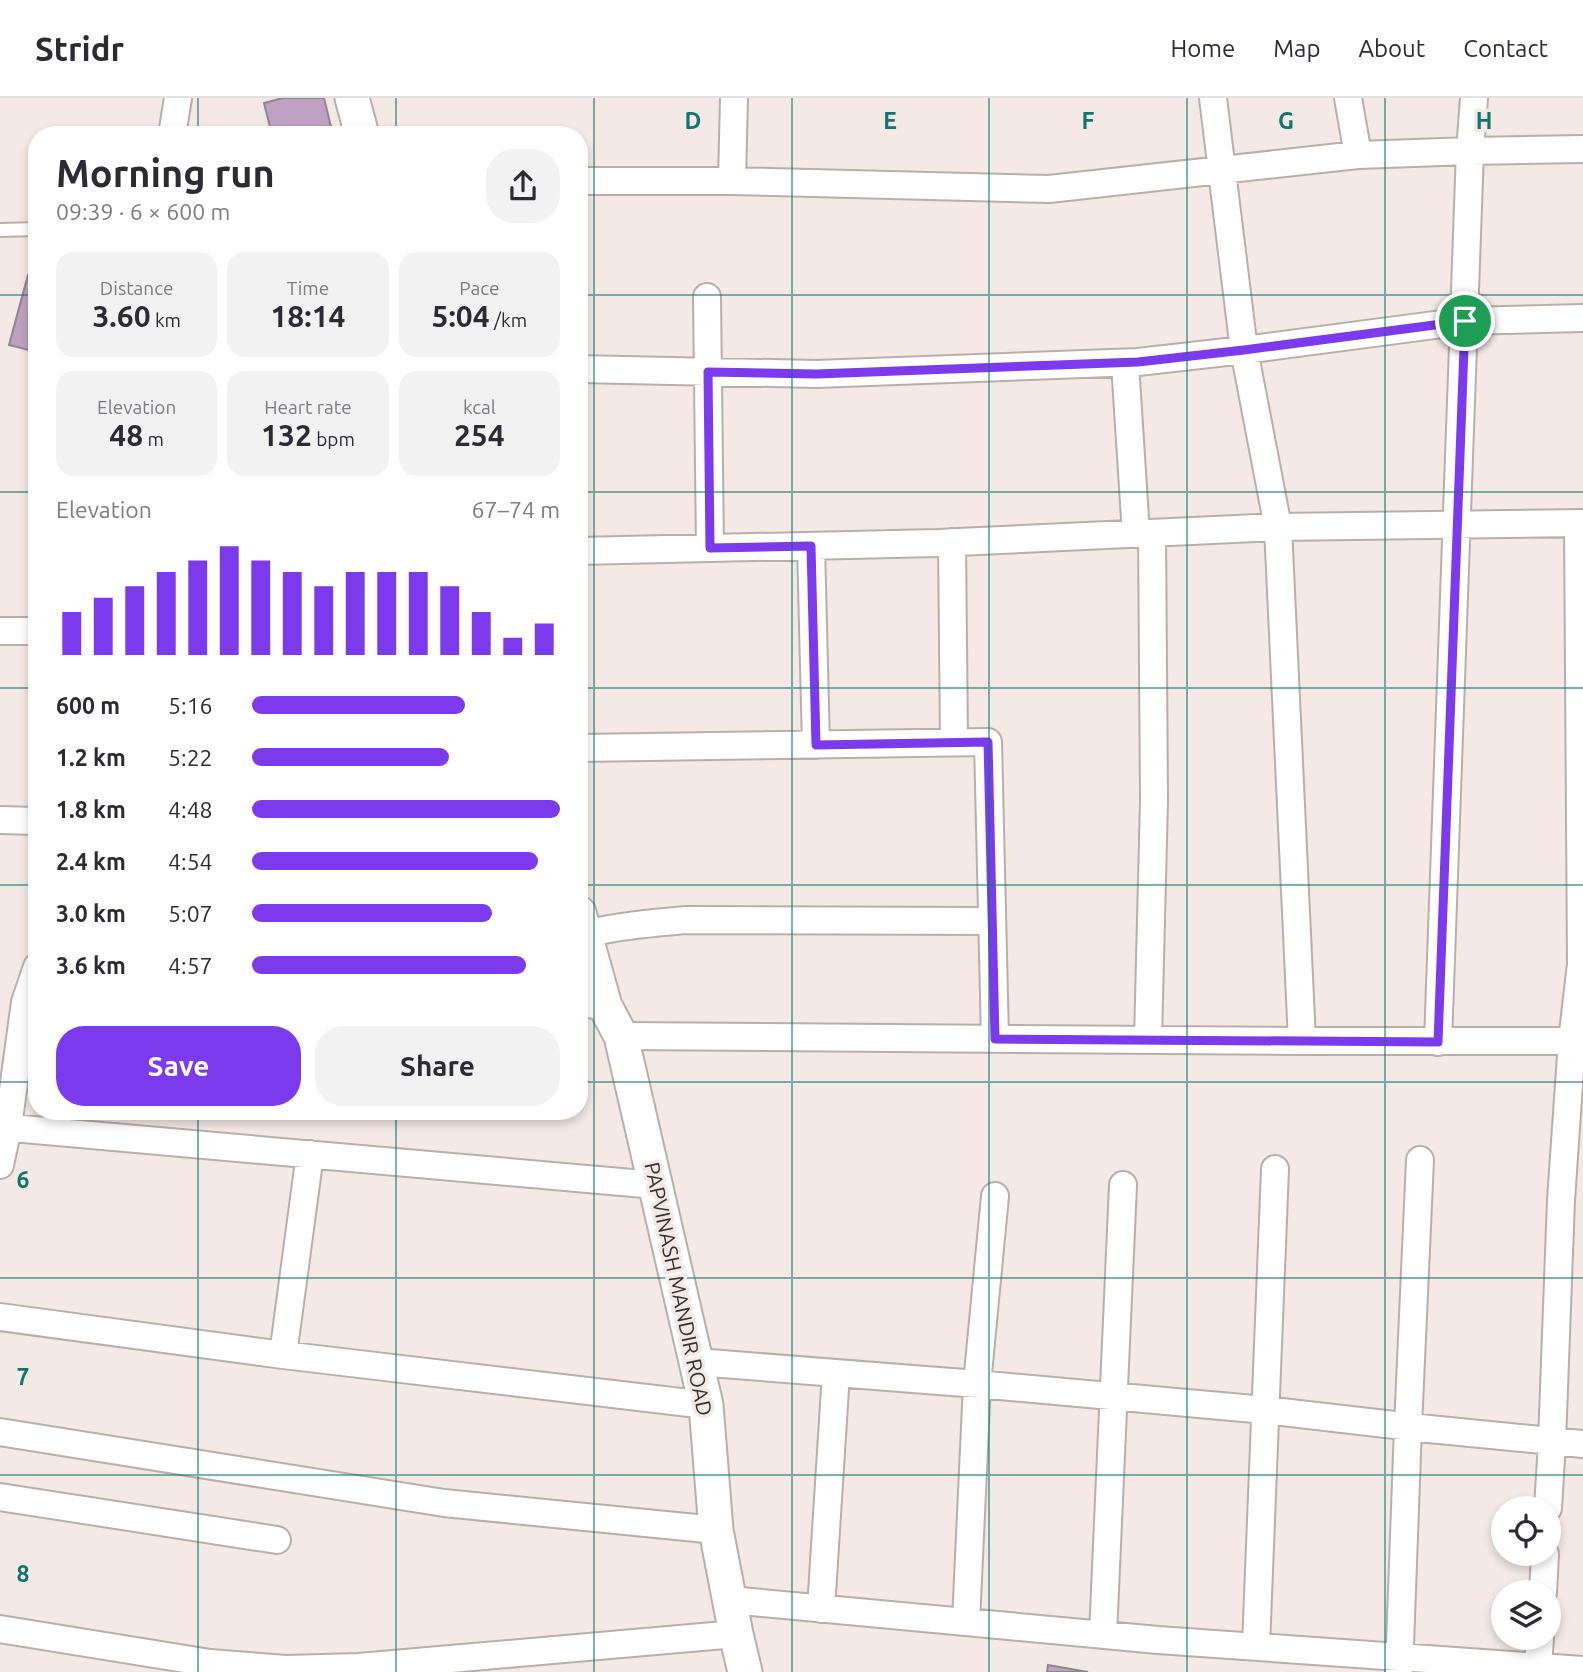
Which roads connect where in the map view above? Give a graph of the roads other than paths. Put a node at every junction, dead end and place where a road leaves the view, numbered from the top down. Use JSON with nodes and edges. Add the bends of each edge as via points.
{"nodes":[{"id":1,"x":178,"y":98,"type":"edge"},
{"id":2,"x":352,"y":98,"type":"edge"},
{"id":3,"x":734,"y":98,"type":"edge"},
{"id":4,"x":1213,"y":98,"type":"edge"},
{"id":5,"x":1349,"y":98,"type":"edge"},
{"id":6,"x":1474,"y":98,"type":"edge"},
{"id":7,"x":173,"y":126,"type":"edge"},
{"id":8,"x":360,"y":126,"type":"edge"},
{"id":9,"x":1583,"y":149,"type":"edge"},
{"id":10,"x":1470,"y":151,"type":"junction"},
{"id":11,"x":1358,"y":155,"type":"junction"},
{"id":12,"x":1222,"y":170,"type":"junction"},
{"id":13,"x":588,"y":181,"type":"edge"},
{"id":14,"x":732,"y":181,"type":"junction"},
{"id":15,"x":28,"y":229,"type":"edge"},
{"id":16,"x":0,"y":230,"type":"edge"},
{"id":17,"x":707,"y":297,"type":"dead end"},
{"id":18,"x":1583,"y":318,"type":"edge"},
{"id":19,"x":1465,"y":321,"type":"junction"},
{"id":20,"x":1244,"y":350,"type":"junction"},
{"id":21,"x":1125,"y":363,"type":"junction"},
{"id":22,"x":588,"y":369,"type":"edge"},
{"id":23,"x":708,"y":372,"type":"junction"},
{"id":24,"x":1581,"y":523,"type":"edge"},
{"id":25,"x":1457,"y":525,"type":"junction"},
{"id":26,"x":1278,"y":527,"type":"junction"},
{"id":27,"x":1144,"y":533,"type":"junction"},
{"id":28,"x":952,"y":542,"type":"junction"},
{"id":29,"x":811,"y":546,"type":"junction"},
{"id":30,"x":710,"y":548,"type":"junction"},
{"id":31,"x":588,"y":551,"type":"edge"},
{"id":32,"x":0,"y":631,"type":"edge"},
{"id":33,"x":28,"y":631,"type":"edge"},
{"id":34,"x":954,"y":743,"type":"junction"},
{"id":35,"x":816,"y":745,"type":"junction"},
{"id":36,"x":588,"y":748,"type":"edge"},
{"id":37,"x":0,"y":820,"type":"edge"},
{"id":38,"x":28,"y":821,"type":"edge"},
{"id":39,"x":992,"y":921,"type":"junction"},
{"id":40,"x":588,"y":924,"type":"edge"},
{"id":41,"x":588,"y":972,"type":"edge"},
{"id":42,"x":28,"y":980,"type":"edge"},
{"id":43,"x":12,"y":1002,"type":"edge"},
{"id":44,"x":592,"y":1005,"type":"edge"},
{"id":45,"x":621,"y":1036,"type":"junction"},
{"id":46,"x":995,"y":1039,"type":"junction"},
{"id":47,"x":1148,"y":1040,"type":"junction"},
{"id":48,"x":1302,"y":1041,"type":"junction"},
{"id":49,"x":1577,"y":1041,"type":"edge"},
{"id":50,"x":1438,"y":1042,"type":"junction"},
{"id":51,"x":4,"y":1127,"type":"edge"},
{"id":52,"x":310,"y":1154,"type":"junction"},
{"id":53,"x":1420,"y":1160,"type":"dead end"},
{"id":54,"x":0,"y":1165,"type":"edge"},
{"id":55,"x":1275,"y":1169,"type":"dead end"},
{"id":56,"x":655,"y":1185,"type":"junction"},
{"id":57,"x":1123,"y":1185,"type":"dead end"},
{"id":58,"x":995,"y":1196,"type":"dead end"},
{"id":59,"x":0,"y":1317,"type":"edge"},
{"id":60,"x":283,"y":1354,"type":"junction"},
{"id":61,"x":696,"y":1362,"type":"junction"},
{"id":62,"x":836,"y":1373,"type":"junction"},
{"id":63,"x":977,"y":1384,"type":"junction"},
{"id":64,"x":1113,"y":1397,"type":"junction"},
{"id":65,"x":706,"y":1405,"type":"junction"},
{"id":66,"x":1265,"y":1409,"type":"junction"},
{"id":67,"x":1408,"y":1427,"type":"junction"},
{"id":68,"x":0,"y":1432,"type":"edge"},
{"id":69,"x":1552,"y":1442,"type":"junction"},
{"id":70,"x":1583,"y":1444,"type":"edge"},
{"id":71,"x":1549,"y":1496,"type":"edge"},
{"id":72,"x":0,"y":1497,"type":"edge"},
{"id":73,"x":716,"y":1530,"type":"junction"},
{"id":74,"x":276,"y":1540,"type":"dead end"},
{"id":75,"x":730,"y":1600,"type":"junction"},
{"id":76,"x":821,"y":1609,"type":"junction"},
{"id":77,"x":966,"y":1622,"type":"junction"},
{"id":78,"x":0,"y":1629,"type":"edge"},
{"id":79,"x":736,"y":1634,"type":"junction"},
{"id":80,"x":1103,"y":1635,"type":"junction"},
{"id":81,"x":1256,"y":1646,"type":"junction"},
{"id":82,"x":1539,"y":1650,"type":"edge"},
{"id":83,"x":1400,"y":1664,"type":"edge"},
{"id":84,"x":1538,"y":1666,"type":"junction"},
{"id":85,"x":1583,"y":1670,"type":"edge"},
{"id":86,"x":745,"y":1672,"type":"edge"}],
"edges":[{"from":1,"to":7,"type":"street"},
{"from":2,"to":8,"type":"street"},
{"from":3,"to":14,"type":"street"},
{"from":4,"to":12,"type":"street"},
{"from":5,"to":11,"type":"street"},
{"from":6,"to":10,"type":"street"},
{"from":9,"to":10,"type":"street"},
{"from":10,"to":11,"type":"street"},
{"from":10,"to":19,"type":"street"},
{"from":11,"to":12,"type":"street"},
{"from":12,"to":14,"type":"street","via":[[1049,190]]},
{"from":12,"to":20,"type":"street"},
{"from":13,"to":14,"type":"street"},
{"from":15,"to":16,"type":"lane"},
{"from":17,"to":23,"type":"street"},
{"from":18,"to":19,"type":"street"},
{"from":19,"to":20,"type":"street"},
{"from":19,"to":25,"type":"street"},
{"from":20,"to":21,"type":"street"},
{"from":20,"to":26,"type":"street"},
{"from":21,"to":23,"type":"street","via":[[816,374]]},
{"from":21,"to":27,"type":"street"},
{"from":22,"to":23,"type":"street"},
{"from":23,"to":30,"type":"street"},
{"from":24,"to":25,"type":"street"},
{"from":24,"to":49,"type":"street"},
{"from":25,"to":26,"type":"street"},
{"from":25,"to":50,"type":"street"},
{"from":26,"to":27,"type":"street"},
{"from":26,"to":48,"type":"street"},
{"from":27,"to":28,"type":"street"},
{"from":27,"to":47,"type":"street","via":[[1154,800]]},
{"from":28,"to":29,"type":"street"},
{"from":28,"to":34,"type":"street"},
{"from":29,"to":30,"type":"street"},
{"from":29,"to":35,"type":"street"},
{"from":30,"to":31,"type":"street"},
{"from":32,"to":33,"type":"street"},
{"from":34,"to":35,"type":"street"},
{"from":34,"to":39,"type":"street","via":[[988,742]]},
{"from":35,"to":36,"type":"street"},
{"from":37,"to":38,"type":"street"},
{"from":39,"to":40,"type":"street","via":[[686,920],[611,928]]},
{"from":39,"to":46,"type":"street"},
{"from":41,"to":44,"type":"street","name":"PAPVINASH MANDIR ROAD"},
{"from":42,"to":43,"type":"street"},
{"from":43,"to":51,"type":"street"},
{"from":44,"to":45,"type":"street","name":"PAPVINASH MANDIR ROAD"},
{"from":45,"to":46,"type":"street"},
{"from":45,"to":56,"type":"street","name":"PAPVINASH MANDIR ROAD"},
{"from":46,"to":47,"type":"street"},
{"from":47,"to":48,"type":"street"},
{"from":48,"to":50,"type":"street"},
{"from":49,"to":50,"type":"street"},
{"from":49,"to":69,"type":"street","via":[[1561,1200]]},
{"from":51,"to":52,"type":"street"},
{"from":51,"to":54,"type":"street"},
{"from":52,"to":56,"type":"street"},
{"from":52,"to":60,"type":"street"},
{"from":53,"to":67,"type":"street"},
{"from":55,"to":66,"type":"street"},
{"from":56,"to":61,"type":"street","name":"PAPVINASH MANDIR ROAD"},
{"from":57,"to":64,"type":"street"},
{"from":58,"to":63,"type":"street"},
{"from":59,"to":60,"type":"street"},
{"from":60,"to":65,"type":"street"},
{"from":61,"to":62,"type":"street"},
{"from":61,"to":65,"type":"street","name":"PAPVINASH MANDIR ROAD"},
{"from":62,"to":63,"type":"street"},
{"from":62,"to":76,"type":"street"},
{"from":63,"to":64,"type":"street"},
{"from":63,"to":77,"type":"street"},
{"from":64,"to":66,"type":"street"},
{"from":64,"to":80,"type":"street"},
{"from":65,"to":73,"type":"street","name":"PAPVINASH MANDIR ROAD"},
{"from":66,"to":67,"type":"street"},
{"from":66,"to":81,"type":"street"},
{"from":67,"to":69,"type":"street"},
{"from":67,"to":83,"type":"street"},
{"from":68,"to":73,"type":"street","via":[[444,1503]]},
{"from":69,"to":70,"type":"street"},
{"from":69,"to":71,"type":"street"},
{"from":72,"to":74,"type":"street"},
{"from":73,"to":75,"type":"street","name":"PAPVINASH MANDIR ROAD"},
{"from":75,"to":76,"type":"street"},
{"from":75,"to":79,"type":"street","name":"PAPVINASH MANDIR ROAD"},
{"from":76,"to":77,"type":"street"},
{"from":77,"to":80,"type":"street"},
{"from":78,"to":79,"type":"street","via":[[210,1663],[286,1669],[359,1667]]},
{"from":79,"to":86,"type":"street","name":"PAPVINASH MANDIR ROAD"},
{"from":80,"to":81,"type":"street"},
{"from":81,"to":83,"type":"street"},
{"from":82,"to":84,"type":"street"},
{"from":83,"to":84,"type":"street"},
{"from":84,"to":85,"type":"street"}]}
